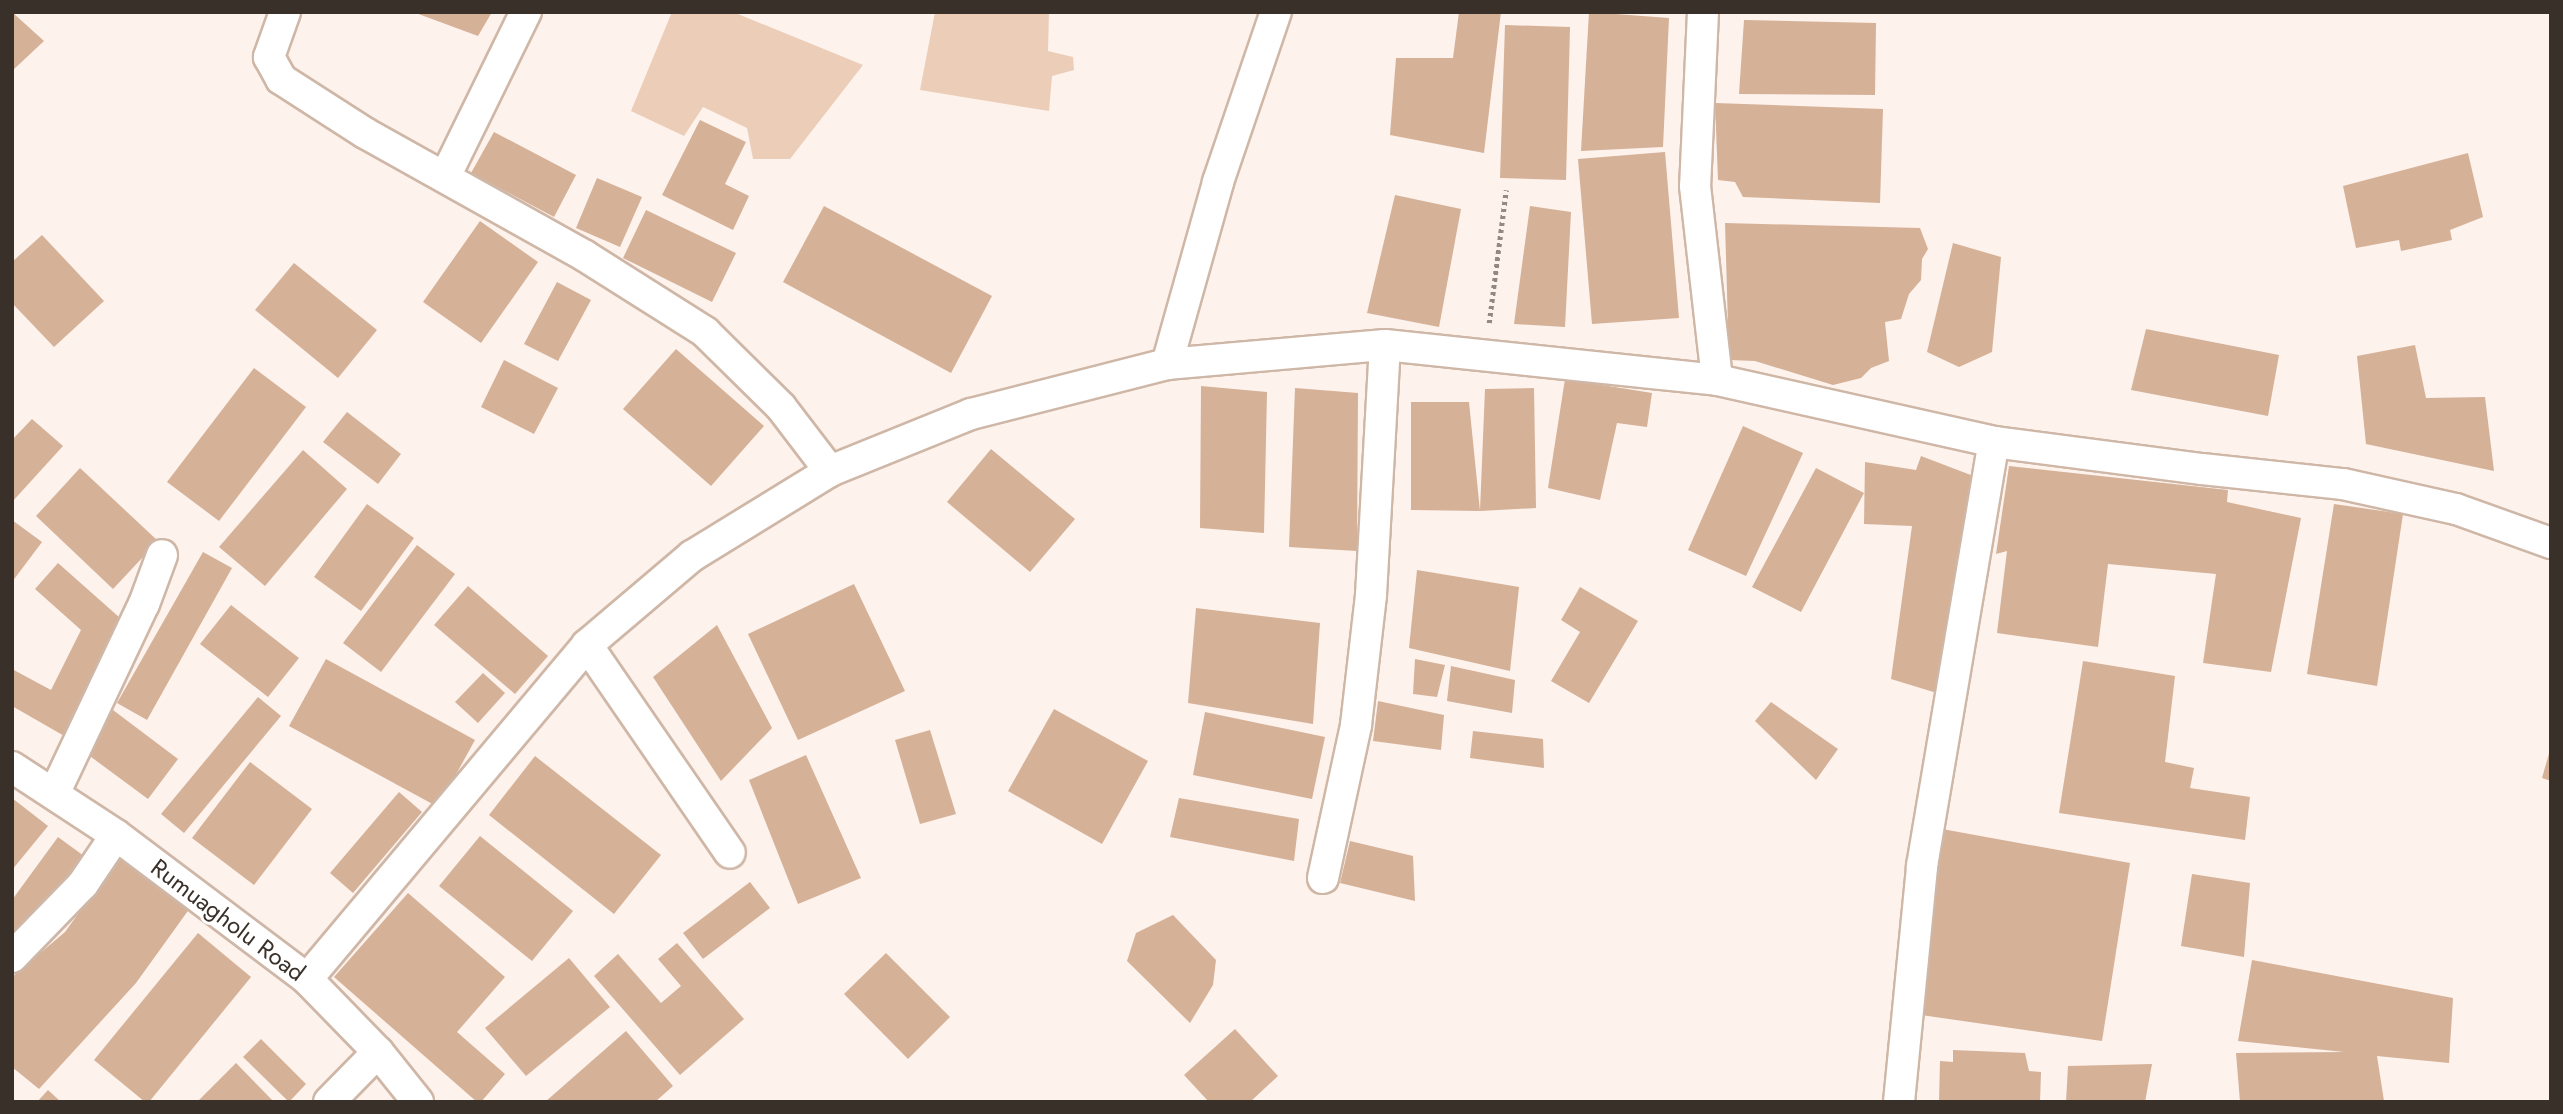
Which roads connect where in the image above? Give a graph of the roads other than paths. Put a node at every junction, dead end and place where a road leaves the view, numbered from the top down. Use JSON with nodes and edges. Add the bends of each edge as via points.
{"nodes":[{"id":1,"x":285,"y":12,"type":"edge"},
{"id":2,"x":526,"y":12,"type":"edge"},
{"id":3,"x":1276,"y":12,"type":"edge"},
{"id":4,"x":1703,"y":12,"type":"edge"},
{"id":5,"x":445,"y":177,"type":"junction"},
{"id":6,"x":1385,"y":345,"type":"junction"},
{"id":7,"x":1167,"y":364,"type":"junction"},
{"id":8,"x":1717,"y":380,"type":"junction"},
{"id":9,"x":1994,"y":442,"type":"junction"},
{"id":10,"x":830,"y":471,"type":"junction"},
{"id":11,"x":2551,"y":543,"type":"edge"},
{"id":12,"x":162,"y":555,"type":"dead end"},
{"id":13,"x":587,"y":645,"type":"junction"},
{"id":14,"x":12,"y":767,"type":"edge"},
{"id":15,"x":54,"y":794,"type":"junction"},
{"id":16,"x":116,"y":835,"type":"junction"},
{"id":17,"x":730,"y":853,"type":"dead end"},
{"id":18,"x":1323,"y":878,"type":"dead end"},
{"id":19,"x":12,"y":957,"type":"edge"},
{"id":20,"x":307,"y":979,"type":"junction"},
{"id":21,"x":378,"y":1052,"type":"junction"},
{"id":22,"x":329,"y":1102,"type":"edge"},
{"id":23,"x":418,"y":1102,"type":"edge"},
{"id":24,"x":1899,"y":1102,"type":"edge"}],
"edges":[{"from":1,"to":5,"type":"street","via":[[269,57],[281,79]]},
{"from":2,"to":5,"type":"street"},
{"from":3,"to":7,"type":"street","via":[[1218,182]]},
{"from":4,"to":8,"type":"street","via":[[1695,186]]},
{"from":5,"to":10,"type":"street","via":[[585,256],[705,332],[781,407]]},
{"from":6,"to":7,"type":"street"},
{"from":6,"to":8,"type":"street"},
{"from":6,"to":18,"type":"street","via":[[1370,608],[1356,725]]},
{"from":7,"to":10,"type":"street","via":[[971,414]]},
{"from":8,"to":9,"type":"street"},
{"from":9,"to":11,"type":"street","via":[[2343,484],[2456,509]]},
{"from":9,"to":24,"type":"street","via":[[1922,866]]},
{"from":10,"to":13,"type":"street","via":[[692,556]]},
{"from":12,"to":15,"type":"street","via":[[144,604]]},
{"from":13,"to":17,"type":"street"},
{"from":13,"to":20,"type":"street"},
{"from":14,"to":15,"type":"street","name":"Rumuagholu Road"},
{"from":15,"to":16,"type":"street","name":"Rumuagholu Road"},
{"from":16,"to":19,"type":"street","via":[[83,884]]},
{"from":16,"to":20,"type":"street","name":"Rumuagholu Road"},
{"from":20,"to":21,"type":"street","name":"Rumuagholu Road"},
{"from":21,"to":22,"type":"street"},
{"from":21,"to":23,"type":"street","name":"Rumuagholu Road"}]}
